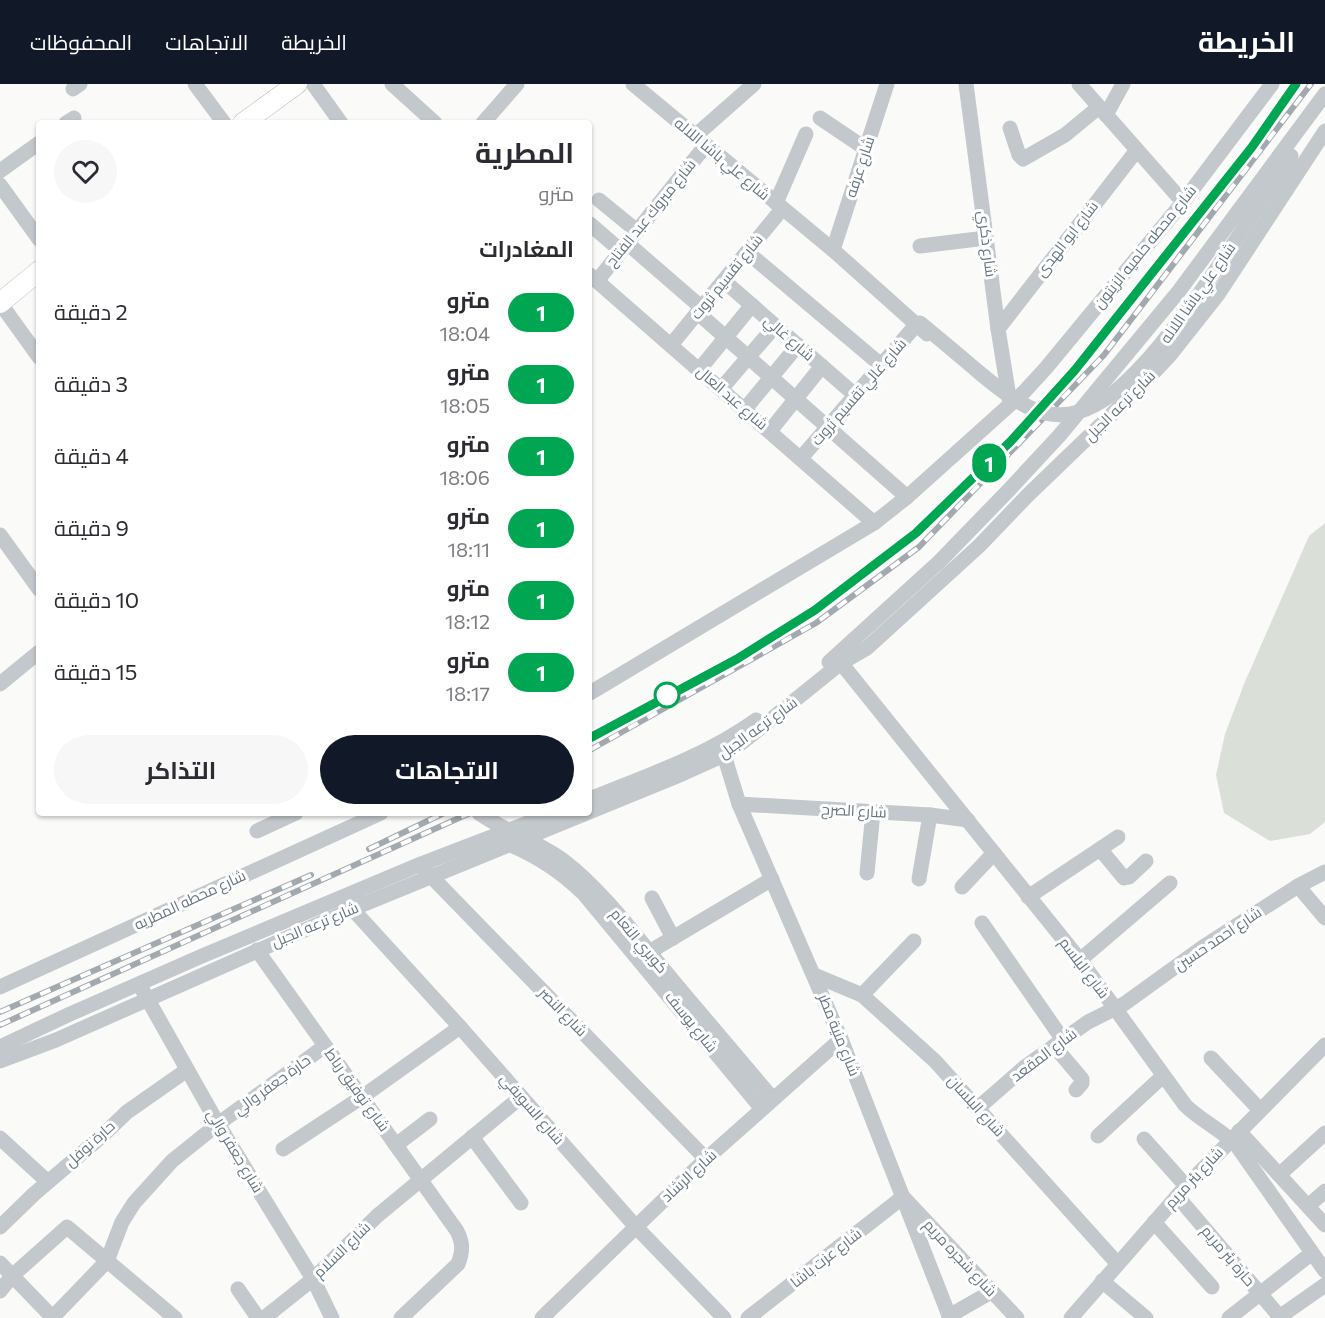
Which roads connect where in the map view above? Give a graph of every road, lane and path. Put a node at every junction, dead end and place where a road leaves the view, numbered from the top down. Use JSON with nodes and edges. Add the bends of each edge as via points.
{"nodes":[{"id":1,"x":195,"y":84,"type":"edge"},
{"id":2,"x":313,"y":84,"type":"edge"},
{"id":3,"x":392,"y":84,"type":"edge"},
{"id":4,"x":754,"y":84,"type":"edge"},
{"id":5,"x":887,"y":84,"type":"edge"},
{"id":6,"x":966,"y":84,"type":"edge"},
{"id":7,"x":1079,"y":84,"type":"edge"},
{"id":8,"x":1123,"y":84,"type":"edge"},
{"id":9,"x":1272,"y":84,"type":"edge"},
{"id":10,"x":638,"y":85,"type":"edge"},
{"id":11,"x":289,"y":86,"type":"edge"},
{"id":12,"x":510,"y":87,"type":"edge"},
{"id":13,"x":1325,"y":94,"type":"edge"},
{"id":14,"x":1321,"y":109,"type":"edge"},
{"id":15,"x":1103,"y":111,"type":"junction"},
{"id":16,"x":820,"y":118,"type":"dead end"},
{"id":17,"x":222,"y":120,"type":"edge"},
{"id":18,"x":247,"y":120,"type":"edge"},
{"id":19,"x":339,"y":120,"type":"edge"},
{"id":20,"x":432,"y":120,"type":"edge"},
{"id":21,"x":485,"y":120,"type":"edge"},
{"id":22,"x":1011,"y":128,"type":"dead end"},
{"id":23,"x":1325,"y":131,"type":"edge"},
{"id":24,"x":806,"y":134,"type":"dead end"},
{"id":25,"x":700,"y":140,"type":"junction"},
{"id":26,"x":36,"y":145,"type":"edge"},
{"id":27,"x":866,"y":149,"type":"junction"},
{"id":28,"x":1137,"y":150,"type":"junction"},
{"id":29,"x":0,"y":171,"type":"edge"},
{"id":30,"x":0,"y":185,"type":"edge"},
{"id":31,"x":599,"y":200,"type":"dead end"},
{"id":32,"x":1183,"y":202,"type":"junction"},
{"id":33,"x":779,"y":206,"type":"junction"},
{"id":34,"x":592,"y":225,"type":"edge"},
{"id":35,"x":36,"y":235,"type":"edge"},
{"id":36,"x":986,"y":238,"type":"junction"},
{"id":37,"x":628,"y":242,"type":"junction"},
{"id":38,"x":920,"y":246,"type":"dead end"},
{"id":39,"x":833,"y":250,"type":"junction"},
{"id":40,"x":747,"y":252,"type":"junction"},
{"id":41,"x":36,"y":273,"type":"edge"},
{"id":42,"x":593,"y":278,"type":"edge"},
{"id":43,"x":724,"y":281,"type":"junction"},
{"id":44,"x":1,"y":300,"type":"edge"},
{"id":45,"x":752,"y":305,"type":"junction"},
{"id":46,"x":700,"y":311,"type":"junction"},
{"id":47,"x":918,"y":324,"type":"junction"},
{"id":48,"x":775,"y":326,"type":"junction"},
{"id":49,"x":998,"y":329,"type":"junction"},
{"id":50,"x":726,"y":338,"type":"junction"},
{"id":51,"x":671,"y":345,"type":"junction"},
{"id":52,"x":798,"y":345,"type":"junction"},
{"id":53,"x":36,"y":352,"type":"edge"},
{"id":54,"x":748,"y":358,"type":"junction"},
{"id":55,"x":881,"y":365,"type":"junction"},
{"id":56,"x":822,"y":366,"type":"junction"},
{"id":57,"x":699,"y":370,"type":"junction"},
{"id":58,"x":771,"y":378,"type":"junction"},
{"id":59,"x":721,"y":389,"type":"junction"},
{"id":60,"x":855,"y":395,"type":"junction"},
{"id":61,"x":795,"y":399,"type":"junction"},
{"id":62,"x":1010,"y":404,"type":"junction"},
{"id":63,"x":745,"y":409,"type":"junction"},
{"id":64,"x":827,"y":428,"type":"junction"},
{"id":65,"x":770,"y":431,"type":"junction"},
{"id":66,"x":801,"y":458,"type":"junction"},
{"id":67,"x":907,"y":497,"type":"junction"},
{"id":68,"x":874,"y":523,"type":"junction"},
{"id":69,"x":0,"y":535,"type":"edge"},
{"id":70,"x":36,"y":585,"type":"edge"},
{"id":71,"x":36,"y":654,"type":"edge"},
{"id":72,"x":841,"y":663,"type":"junction"},
{"id":73,"x":0,"y":684,"type":"edge"},
{"id":74,"x":592,"y":692,"type":"edge"},
{"id":75,"x":724,"y":755,"type":"junction"},
{"id":76,"x":592,"y":798,"type":"edge"},
{"id":77,"x":739,"y":804,"type":"junction"},
{"id":78,"x":592,"y":811,"type":"edge"},
{"id":79,"x":873,"y":812,"type":"junction"},
{"id":80,"x":290,"y":816,"type":"edge"},
{"id":81,"x":374,"y":816,"type":"edge"},
{"id":82,"x":483,"y":816,"type":"edge"},
{"id":83,"x":547,"y":816,"type":"edge"},
{"id":84,"x":580,"y":816,"type":"edge"},
{"id":85,"x":930,"y":816,"type":"junction"},
{"id":86,"x":968,"y":820,"type":"junction"},
{"id":87,"x":257,"y":831,"type":"dead end"},
{"id":88,"x":1118,"y":837,"type":"dead end"},
{"id":89,"x":510,"y":845,"type":"junction"},
{"id":90,"x":1100,"y":849,"type":"junction"},
{"id":91,"x":994,"y":853,"type":"junction"},
{"id":92,"x":1146,"y":861,"type":"dead end"},
{"id":93,"x":426,"y":870,"type":"junction"},
{"id":94,"x":867,"y":873,"type":"dead end"},
{"id":95,"x":1325,"y":873,"type":"edge"},
{"id":96,"x":772,"y":879,"type":"junction"},
{"id":97,"x":920,"y":879,"type":"dead end"},
{"id":98,"x":1170,"y":883,"type":"dead end"},
{"id":99,"x":1298,"y":886,"type":"junction"},
{"id":100,"x":962,"y":887,"type":"dead end"},
{"id":101,"x":1028,"y":897,"type":"junction"},
{"id":102,"x":652,"y":898,"type":"dead end"},
{"id":103,"x":347,"y":903,"type":"junction"},
{"id":104,"x":1325,"y":918,"type":"edge"},
{"id":105,"x":982,"y":923,"type":"dead end"},
{"id":106,"x":674,"y":938,"type":"junction"},
{"id":107,"x":914,"y":941,"type":"dead end"},
{"id":108,"x":256,"y":950,"type":"junction"},
{"id":109,"x":639,"y":958,"type":"junction"},
{"id":110,"x":1080,"y":960,"type":"junction"},
{"id":111,"x":814,"y":975,"type":"junction"},
{"id":112,"x":138,"y":983,"type":"junction"},
{"id":113,"x":0,"y":987,"type":"edge"},
{"id":114,"x":862,"y":995,"type":"junction"},
{"id":115,"x":147,"y":999,"type":"junction"},
{"id":116,"x":1115,"y":1009,"type":"junction"},
{"id":117,"x":460,"y":1027,"type":"junction"},
{"id":118,"x":841,"y":1039,"type":"junction"},
{"id":119,"x":1058,"y":1043,"type":"junction"},
{"id":120,"x":1325,"y":1045,"type":"edge"},
{"id":121,"x":325,"y":1046,"type":"junction"},
{"id":122,"x":0,"y":1047,"type":"edge"},
{"id":123,"x":1212,"y":1058,"type":"dead end"},
{"id":124,"x":0,"y":1061,"type":"edge"},
{"id":125,"x":187,"y":1070,"type":"junction"},
{"id":126,"x":1163,"y":1076,"type":"junction"},
{"id":127,"x":1076,"y":1090,"type":"dead end"},
{"id":128,"x":362,"y":1097,"type":"junction"},
{"id":129,"x":521,"y":1097,"type":"junction"},
{"id":130,"x":768,"y":1104,"type":"junction"},
{"id":131,"x":978,"y":1108,"type":"junction"},
{"id":132,"x":1260,"y":1110,"type":"junction"},
{"id":133,"x":430,"y":1119,"type":"dead end"},
{"id":134,"x":218,"y":1124,"type":"junction"},
{"id":135,"x":1325,"y":1132,"type":"edge"},
{"id":136,"x":1234,"y":1135,"type":"junction"},
{"id":137,"x":1098,"y":1136,"type":"dead end"},
{"id":138,"x":472,"y":1137,"type":"junction"},
{"id":139,"x":0,"y":1138,"type":"edge"},
{"id":140,"x":1144,"y":1139,"type":"dead end"},
{"id":141,"x":396,"y":1145,"type":"junction"},
{"id":142,"x":283,"y":1149,"type":"dead end"},
{"id":143,"x":706,"y":1159,"type":"junction"},
{"id":144,"x":1279,"y":1175,"type":"junction"},
{"id":145,"x":420,"y":1180,"type":"junction"},
{"id":146,"x":48,"y":1182,"type":"junction"},
{"id":147,"x":1182,"y":1191,"type":"junction"},
{"id":148,"x":1325,"y":1191,"type":"edge"},
{"id":149,"x":903,"y":1197,"type":"junction"},
{"id":150,"x":521,"y":1203,"type":"dead end"},
{"id":151,"x":1308,"y":1206,"type":"junction"},
{"id":152,"x":1154,"y":1222,"type":"junction"},
{"id":153,"x":1325,"y":1225,"type":"edge"},
{"id":154,"x":0,"y":1227,"type":"edge"},
{"id":155,"x":636,"y":1227,"type":"junction"},
{"id":156,"x":1312,"y":1253,"type":"junction"},
{"id":157,"x":107,"y":1261,"type":"junction"},
{"id":158,"x":0,"y":1263,"type":"edge"},
{"id":159,"x":1117,"y":1263,"type":"junction"},
{"id":160,"x":1325,"y":1271,"type":"edge"},
{"id":161,"x":13,"y":1275,"type":"junction"},
{"id":162,"x":313,"y":1279,"type":"junction"},
{"id":163,"x":1102,"y":1281,"type":"junction"},
{"id":164,"x":1325,"y":1285,"type":"edge"},
{"id":165,"x":1212,"y":1287,"type":"dead end"},
{"id":166,"x":238,"y":1289,"type":"dead end"},
{"id":167,"x":0,"y":1291,"type":"edge"},
{"id":168,"x":991,"y":1292,"type":"junction"},
{"id":169,"x":1260,"y":1294,"type":"junction"},
{"id":170,"x":949,"y":1317,"type":"edge"},
{"id":171,"x":1279,"y":1317,"type":"edge"},
{"id":172,"x":53,"y":1318,"type":"edge"},
{"id":173,"x":175,"y":1318,"type":"edge"},
{"id":174,"x":258,"y":1318,"type":"edge"},
{"id":175,"x":264,"y":1318,"type":"edge"},
{"id":176,"x":332,"y":1318,"type":"edge"},
{"id":177,"x":402,"y":1318,"type":"edge"},
{"id":178,"x":542,"y":1318,"type":"edge"},
{"id":179,"x":724,"y":1318,"type":"edge"},
{"id":180,"x":748,"y":1318,"type":"edge"},
{"id":181,"x":1017,"y":1318,"type":"edge"},
{"id":182,"x":1071,"y":1318,"type":"edge"},
{"id":183,"x":1146,"y":1318,"type":"edge"},
{"id":184,"x":1229,"y":1318,"type":"edge"}],
"edges":[{"from":1,"to":17,"type":"street"},
{"from":2,"to":19,"type":"street"},
{"from":3,"to":20,"type":"street"},
{"from":4,"to":25,"type":"street","name":"شارع مبروك عبد الفتاح"},
{"from":5,"to":27,"type":"street","name":"شارع عرفه"},
{"from":6,"to":36,"type":"street","name":"شارع ذكري"},
{"from":7,"to":15,"type":"street"},
{"from":8,"to":15,"type":"street"},
{"from":9,"to":32,"type":"street","name":"شارع محطه حلميه الزيتون"},
{"from":10,"to":25,"type":"street","name":"شارع علي باشا اللاله"},
{"from":11,"to":18,"type":"main road"},
{"from":12,"to":21,"type":"street"},
{"from":13,"to":76,"type":"street","name":"شارع ترعه الجبل","via":[[1179,291],[1059,436],[939,562],[839,654],[740,731],[700,754]]},
{"from":14,"to":47,"type":"street","name":"شارع علي باشا اللاله","bridge":true,"via":[[1212,276],[1156,353],[1116,391],[1089,409],[1041,412],[1011,398]]},
{"from":15,"to":22,"type":"street","via":[[1023,159],[1018,155]]},
{"from":15,"to":28,"type":"street"},
{"from":16,"to":27,"type":"street"},
{"from":23,"to":72,"type":"street","name":"شارع ترعه الجبل","via":[[1219,293],[1170,354],[925,597],[867,648]]},
{"from":24,"to":33,"type":"street","name":"شارع تقسيم ثروت"},
{"from":25,"to":33,"type":"street","name":"شارع علي باشا اللاله"},
{"from":25,"to":37,"type":"street","name":"شارع مبروك عبد الفتاح"},
{"from":26,"to":29,"type":"street"},
{"from":27,"to":39,"type":"street","name":"شارع عرفه"},
{"from":28,"to":32,"type":"street"},
{"from":28,"to":49,"type":"street","name":"شارع ابو الهدى"},
{"from":30,"to":35,"type":"street"},
{"from":31,"to":37,"type":"street"},
{"from":32,"to":62,"type":"street","name":"شارع محطه حلميه الزيتون","via":[[1046,368]]},
{"from":33,"to":39,"type":"street","name":"شارع علي باشا اللاله"},
{"from":33,"to":40,"type":"street","name":"شارع تقسيم ثروت"},
{"from":34,"to":37,"type":"street"},
{"from":36,"to":38,"type":"street"},
{"from":36,"to":49,"type":"street","name":"شارع ذكري"},
{"from":37,"to":42,"type":"street","name":"شارع مبروك عبد الفتاح"},
{"from":37,"to":46,"type":"street"},
{"from":39,"to":47,"type":"street","name":"شارع علي باشا اللاله"},
{"from":40,"to":43,"type":"street","name":"شارع تقسيم ثروت"},
{"from":40,"to":55,"type":"street"},
{"from":41,"to":44,"type":"main road"},
{"from":42,"to":51,"type":"street","name":"شارع عبد العال"},
{"from":43,"to":45,"type":"street","name":"شارع غالي"},
{"from":43,"to":46,"type":"street","name":"شارع تقسيم ثروت"},
{"from":44,"to":53,"type":"street"},
{"from":45,"to":48,"type":"street","name":"شارع غالي"},
{"from":45,"to":50,"type":"street"},
{"from":46,"to":50,"type":"street"},
{"from":46,"to":51,"type":"street","name":"شارع تقسيم ثروت"},
{"from":47,"to":55,"type":"street","name":"شارع غالي تقسيم ثروت"},
{"from":47,"to":62,"type":"street","name":"شارع علي باشا اللاله"},
{"from":48,"to":52,"type":"street","name":"شارع غالي"},
{"from":48,"to":54,"type":"street"},
{"from":49,"to":62,"type":"street","name":"شارع ذكري"},
{"from":50,"to":54,"type":"street"},
{"from":50,"to":57,"type":"street"},
{"from":51,"to":57,"type":"street","name":"شارع عبد العال"},
{"from":52,"to":56,"type":"street","name":"شارع غالي"},
{"from":52,"to":58,"type":"street"},
{"from":54,"to":58,"type":"street"},
{"from":54,"to":59,"type":"street"},
{"from":55,"to":60,"type":"street","name":"شارع غالي تقسيم ثروت"},
{"from":56,"to":60,"type":"street","name":"شارع غالي"},
{"from":56,"to":61,"type":"street"},
{"from":57,"to":59,"type":"street","name":"شارع عبد العال"},
{"from":58,"to":61,"type":"street"},
{"from":58,"to":63,"type":"street"},
{"from":59,"to":63,"type":"street","name":"شارع عبد العال"},
{"from":60,"to":64,"type":"street","name":"شارع غالي تقسيم ثروت"},
{"from":61,"to":64,"type":"street"},
{"from":61,"to":65,"type":"street"},
{"from":62,"to":67,"type":"street","name":"شارع محطه حلميه الزيتون"},
{"from":63,"to":65,"type":"street","name":"شارع عبد العال"},
{"from":64,"to":66,"type":"street","name":"شارع غالي تقسيم ثروت"},
{"from":64,"to":67,"type":"street"},
{"from":65,"to":66,"type":"street","name":"شارع عبد العال"},
{"from":66,"to":68,"type":"street","name":"شارع عبد العال"},
{"from":67,"to":68,"type":"street","name":"شارع محطه حلميه الزيتون"},
{"from":68,"to":74,"type":"street","name":"شارع محطه حلميه الزيتون"},
{"from":69,"to":70,"type":"street"},
{"from":71,"to":73,"type":"street"},
{"from":72,"to":75,"type":"street","name":"شارع ترعه الجبل"},
{"from":72,"to":86,"type":"street","name":"شارع البلسم"},
{"from":75,"to":77,"type":"street","name":"شارع منية مطر"},
{"from":75,"to":78,"type":"street","name":"شارع ترعه الجبل"},
{"from":77,"to":79,"type":"street","name":"شارع الصرح"},
{"from":77,"to":96,"type":"street","name":"شارع منية مطر"},
{"from":79,"to":85,"type":"street","name":"شارع الصرح"},
{"from":79,"to":94,"type":"street"},
{"from":80,"to":87,"type":"street"},
{"from":81,"to":113,"type":"street","name":"شارع محطه المطريه"},
{"from":82,"to":130,"type":"street","name":"كوبري النعام","bridge":true,"via":[[542,846],[584,878],[679,988]]},
{"from":83,"to":93,"type":"street","name":"شارع ترعه الجبل"},
{"from":84,"to":89,"type":"street","name":"شارع ترعه الجبل"},
{"from":85,"to":86,"type":"street","name":"شارع الصرح"},
{"from":85,"to":97,"type":"street"},
{"from":86,"to":91,"type":"street","name":"شارع البلسم"},
{"from":88,"to":90,"type":"street"},
{"from":89,"to":93,"type":"street","name":"شارع ترعه الجبل"},
{"from":89,"to":109,"type":"street","name":"شارع يوسف","via":[[531,853],[568,878]]},
{"from":90,"to":92,"type":"street","via":[[1125,878]]},
{"from":90,"to":101,"type":"street"},
{"from":91,"to":100,"type":"street"},
{"from":91,"to":101,"type":"street","name":"شارع البلسم"},
{"from":93,"to":103,"type":"street","name":"شارع ترعه الجبل"},
{"from":93,"to":143,"type":"street","name":"شارع النصر"},
{"from":95,"to":99,"type":"street","name":"شارع احمد حسين"},
{"from":96,"to":106,"type":"street"},
{"from":96,"to":111,"type":"street","name":"شارع منية مطر"},
{"from":98,"to":110,"type":"street"},
{"from":99,"to":104,"type":"street"},
{"from":99,"to":116,"type":"street","name":"شارع احمد حسين"},
{"from":101,"to":110,"type":"street","name":"شارع البلسم"},
{"from":102,"to":106,"type":"street"},
{"from":103,"to":108,"type":"street","name":"شارع ترعه الجبل"},
{"from":103,"to":112,"type":"street","name":"شارع ترعه الجبل"},
{"from":103,"to":117,"type":"street","name":"شارع السويفي"},
{"from":105,"to":119,"type":"street"},
{"from":106,"to":109,"type":"street"},
{"from":107,"to":114,"type":"street"},
{"from":108,"to":115,"type":"street","name":"شارع ترعه الجبل"},
{"from":108,"to":121,"type":"street","name":"شارع توفيق رباط"},
{"from":109,"to":130,"type":"street","name":"شارع يوسف"},
{"from":110,"to":116,"type":"street","name":"شارع البلسم"},
{"from":111,"to":114,"type":"street","name":"شارع البلسان"},
{"from":111,"to":118,"type":"street","name":"شارع منية مطر"},
{"from":112,"to":115,"type":"street","name":"شارع جعفر والي"},
{"from":112,"to":122,"type":"street","name":"شارع ترعه الجبل"},
{"from":114,"to":131,"type":"street","name":"شارع البلسان","via":[[935,1061]]},
{"from":115,"to":124,"type":"street","name":"شارع ترعه الجبل"},
{"from":115,"to":125,"type":"street","name":"شارع جعفر والي"},
{"from":116,"to":119,"type":"street","name":"شارع المقعد","via":[[1096,1016]]},
{"from":116,"to":126,"type":"street","name":"شارع البلسم"},
{"from":117,"to":128,"type":"street"},
{"from":117,"to":129,"type":"street","name":"شارع السويفي"},
{"from":118,"to":130,"type":"street","name":"شارع الرشاد"},
{"from":118,"to":149,"type":"street","name":"شارع منية مطر"},
{"from":119,"to":127,"type":"street","via":[[1082,1079]]},
{"from":119,"to":131,"type":"street","name":"شارع المقعد"},
{"from":120,"to":132,"type":"street","name":"شارع بئر مريم"},
{"from":121,"to":128,"type":"street","name":"شارع توفيق رباط"},
{"from":121,"to":134,"type":"street","name":"حارة جعفر والي"},
{"from":123,"to":132,"type":"street"},
{"from":125,"to":134,"type":"street","name":"شارع جعفر والي"},
{"from":125,"to":146,"type":"street","name":"حارة نوفل","via":[[127,1112]]},
{"from":126,"to":136,"type":"street","name":"شارع البلسم","via":[[1197,1117]]},
{"from":126,"to":137,"type":"street"},
{"from":128,"to":141,"type":"street","name":"شارع توفيق رباط"},
{"from":128,"to":142,"type":"street"},
{"from":129,"to":138,"type":"street","name":"شارع السلام"},
{"from":129,"to":155,"type":"street","name":"شارع السويفي"},
{"from":130,"to":143,"type":"street","name":"شارع الرشاد"},
{"from":131,"to":159,"type":"street","name":"شارع البلسان"},
{"from":132,"to":136,"type":"street","name":"شارع بئر مريم"},
{"from":133,"to":141,"type":"street"},
{"from":134,"to":157,"type":"street","name":"حارة جعفر والي","via":[[172,1161],[134,1203]]},
{"from":134,"to":162,"type":"street","name":"شارع جعفر والي"},
{"from":135,"to":144,"type":"street"},
{"from":136,"to":144,"type":"street"},
{"from":136,"to":147,"type":"street","name":"شارع بئر مريم"},
{"from":136,"to":156,"type":"street","name":"شارع البلسم"},
{"from":138,"to":145,"type":"street","name":"شارع السلام"},
{"from":138,"to":150,"type":"street"},
{"from":139,"to":146,"type":"street"},
{"from":140,"to":147,"type":"street","name":"حارة بئر مريم"},
{"from":141,"to":145,"type":"street","name":"شارع توفيق رباط"},
{"from":143,"to":155,"type":"street","name":"شارع الرشاد"},
{"from":144,"to":151,"type":"street"},
{"from":145,"to":162,"type":"street","name":"شارع السلام"},
{"from":145,"to":177,"type":"street","name":"شارع توفيق رباط","via":[[457,1231],[462,1253],[458,1264]]},
{"from":146,"to":154,"type":"street","name":"حارة نوفل"},
{"from":147,"to":152,"type":"street","name":"شارع بئر مريم"},
{"from":147,"to":169,"type":"street","name":"حارة بئر مريم"},
{"from":148,"to":151,"type":"street"},
{"from":149,"to":168,"type":"street","name":"شارع شجره مريم"},
{"from":149,"to":170,"type":"street","name":"شارع منية مطر"},
{"from":149,"to":180,"type":"street","name":"شارع عزت باشا"},
{"from":151,"to":153,"type":"street"},
{"from":152,"to":159,"type":"street","name":"شارع بئر مريم"},
{"from":152,"to":165,"type":"street"},
{"from":155,"to":178,"type":"street","name":"شارع الرشاد"},
{"from":155,"to":179,"type":"street","name":"شارع السويفي"},
{"from":156,"to":160,"type":"street","name":"شارع البلسم"},
{"from":156,"to":169,"type":"street"},
{"from":157,"to":161,"type":"street","via":[[67,1227]]},
{"from":157,"to":172,"type":"street"},
{"from":157,"to":173,"type":"street"},
{"from":158,"to":161,"type":"street"},
{"from":159,"to":163,"type":"street","name":"شارع بئر مريم"},
{"from":161,"to":167,"type":"street"},
{"from":161,"to":172,"type":"street"},
{"from":162,"to":175,"type":"street","name":"شارع السلام"},
{"from":162,"to":176,"type":"street","name":"شارع جعفر والي"},
{"from":163,"to":182,"type":"street","name":"شارع بئر مريم"},
{"from":163,"to":183,"type":"street"},
{"from":164,"to":171,"type":"street"},
{"from":166,"to":174,"type":"street"},
{"from":168,"to":170,"type":"street"},
{"from":168,"to":181,"type":"street","name":"شارع شجره مريم"},
{"from":169,"to":171,"type":"street","name":"حارة بئر مريم"},
{"from":169,"to":184,"type":"street"}]}
